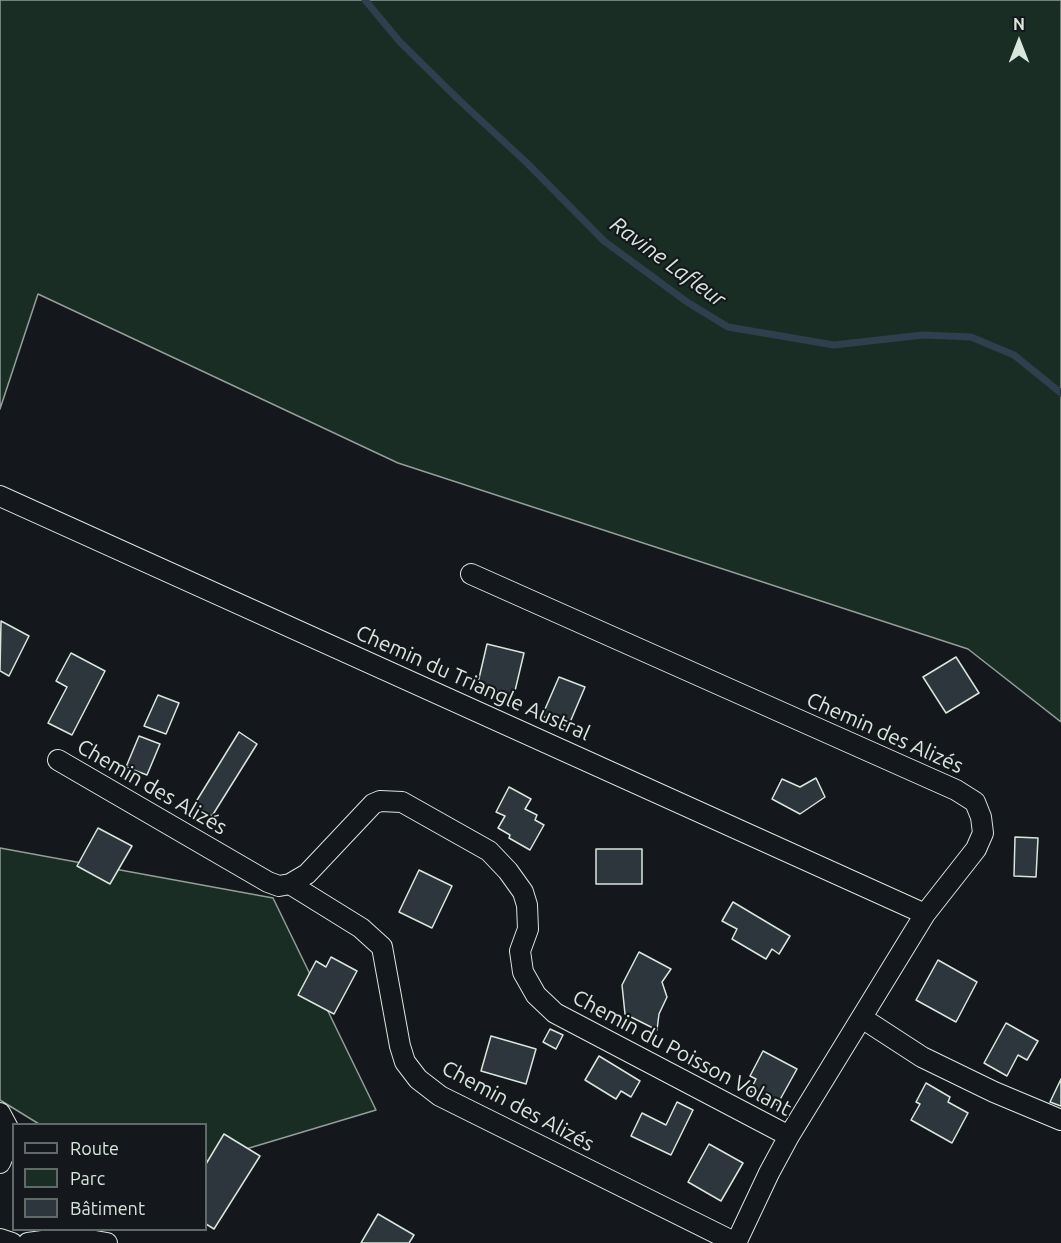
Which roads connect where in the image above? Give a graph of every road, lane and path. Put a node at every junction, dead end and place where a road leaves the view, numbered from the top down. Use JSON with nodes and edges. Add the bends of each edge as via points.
{"nodes":[{"id":1,"x":0,"y":496,"type":"edge"},
{"id":2,"x":471,"y":574,"type":"dead end"},
{"id":3,"x":58,"y":760,"type":"dead end"},
{"id":4,"x":290,"y":884,"type":"junction"},
{"id":5,"x":926,"y":914,"type":"junction"},
{"id":6,"x":862,"y":1018,"type":"junction"},
{"id":7,"x":0,"y":1113,"type":"edge"},
{"id":8,"x":1061,"y":1120,"type":"edge"},
{"id":9,"x":789,"y":1136,"type":"junction"},
{"id":10,"x":0,"y":1163,"type":"edge"},
{"id":11,"x":28,"y":1243,"type":"edge"},
{"id":12,"x":107,"y":1243,"type":"edge"},
{"id":13,"x":736,"y":1243,"type":"edge"}],
"edges":[{"from":1,"to":5,"type":"street","name":"Chemin du Triangle Austral"},
{"from":2,"to":5,"type":"street","name":"Chemin des Alizés","via":[[956,790],[975,802],[983,833],[976,849]]},
{"from":3,"to":4,"type":"street","name":"Chemin des Alizés","via":[[268,882]]},
{"from":4,"to":9,"type":"street","name":"Chemin du Poisson Volant","via":[[307,874],[373,804],[402,802],[489,851],[508,871],[527,905],[528,929],[520,951],[523,972],[536,995],[555,1013]]},
{"from":4,"to":13,"type":"street","name":"Chemin des Alizés","via":[[361,928],[382,947],[400,1046],[405,1062],[418,1079],[440,1096]]},
{"from":5,"to":6,"type":"street","name":"Chemin des Alizés"},
{"from":6,"to":8,"type":"street","via":[[922,1057]]},
{"from":6,"to":9,"type":"street","name":"Chemin des Alizés"},
{"from":7,"to":10,"type":"street","via":[[9,1128],[9,1142]]},
{"from":9,"to":13,"type":"street","name":"Chemin des Alizés"},
{"from":11,"to":12,"type":"street","via":[[72,1237]]}]}
